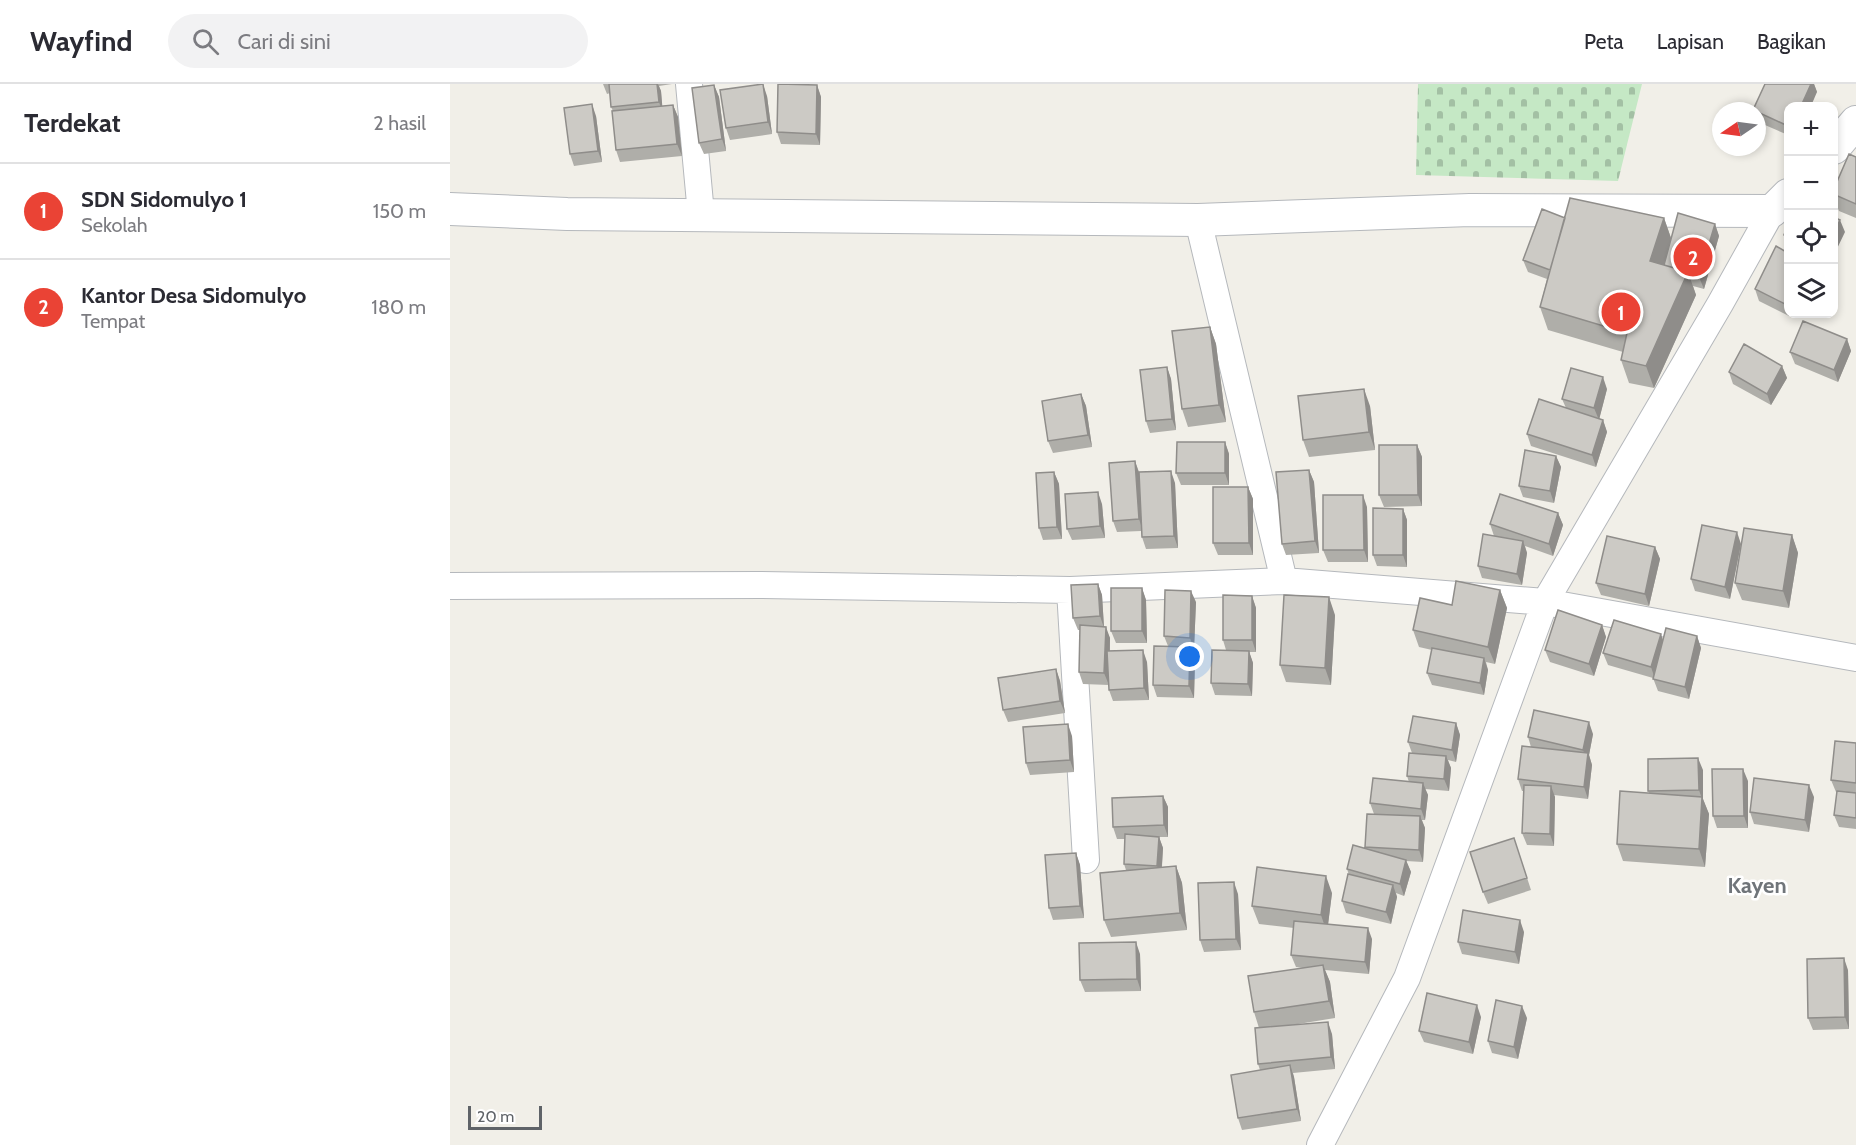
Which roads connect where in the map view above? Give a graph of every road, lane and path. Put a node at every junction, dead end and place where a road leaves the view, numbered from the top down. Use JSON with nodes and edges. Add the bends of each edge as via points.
{"nodes":[{"id":1,"x":690,"y":84,"type":"edge"},
{"id":2,"x":1856,"y":122,"type":"edge"},
{"id":3,"x":1838,"y":142,"type":"edge"},
{"id":4,"x":1780,"y":203,"type":"edge"},
{"id":5,"x":450,"y":209,"type":"edge"},
{"id":6,"x":701,"y":214,"type":"junction"},
{"id":7,"x":1198,"y":220,"type":"junction"},
{"id":8,"x":1284,"y":581,"type":"junction"},
{"id":9,"x":450,"y":586,"type":"edge"},
{"id":10,"x":1070,"y":590,"type":"junction"},
{"id":11,"x":1545,"y":602,"type":"junction"},
{"id":12,"x":1856,"y":658,"type":"edge"},
{"id":13,"x":1086,"y":860,"type":"dead end"},
{"id":14,"x":1320,"y":1145,"type":"edge"}],
"edges":[{"from":1,"to":6,"type":"street"},
{"from":2,"to":3,"type":"street"},
{"from":4,"to":7,"type":"street"},
{"from":4,"to":11,"type":"street"},
{"from":5,"to":6,"type":"street"},
{"from":6,"to":7,"type":"street"},
{"from":7,"to":8,"type":"street"},
{"from":8,"to":10,"type":"street"},
{"from":8,"to":11,"type":"street"},
{"from":9,"to":10,"type":"street","via":[[762,585]]},
{"from":10,"to":13,"type":"street"},
{"from":11,"to":12,"type":"street"},
{"from":11,"to":14,"type":"street","via":[[1407,978]]}]}
